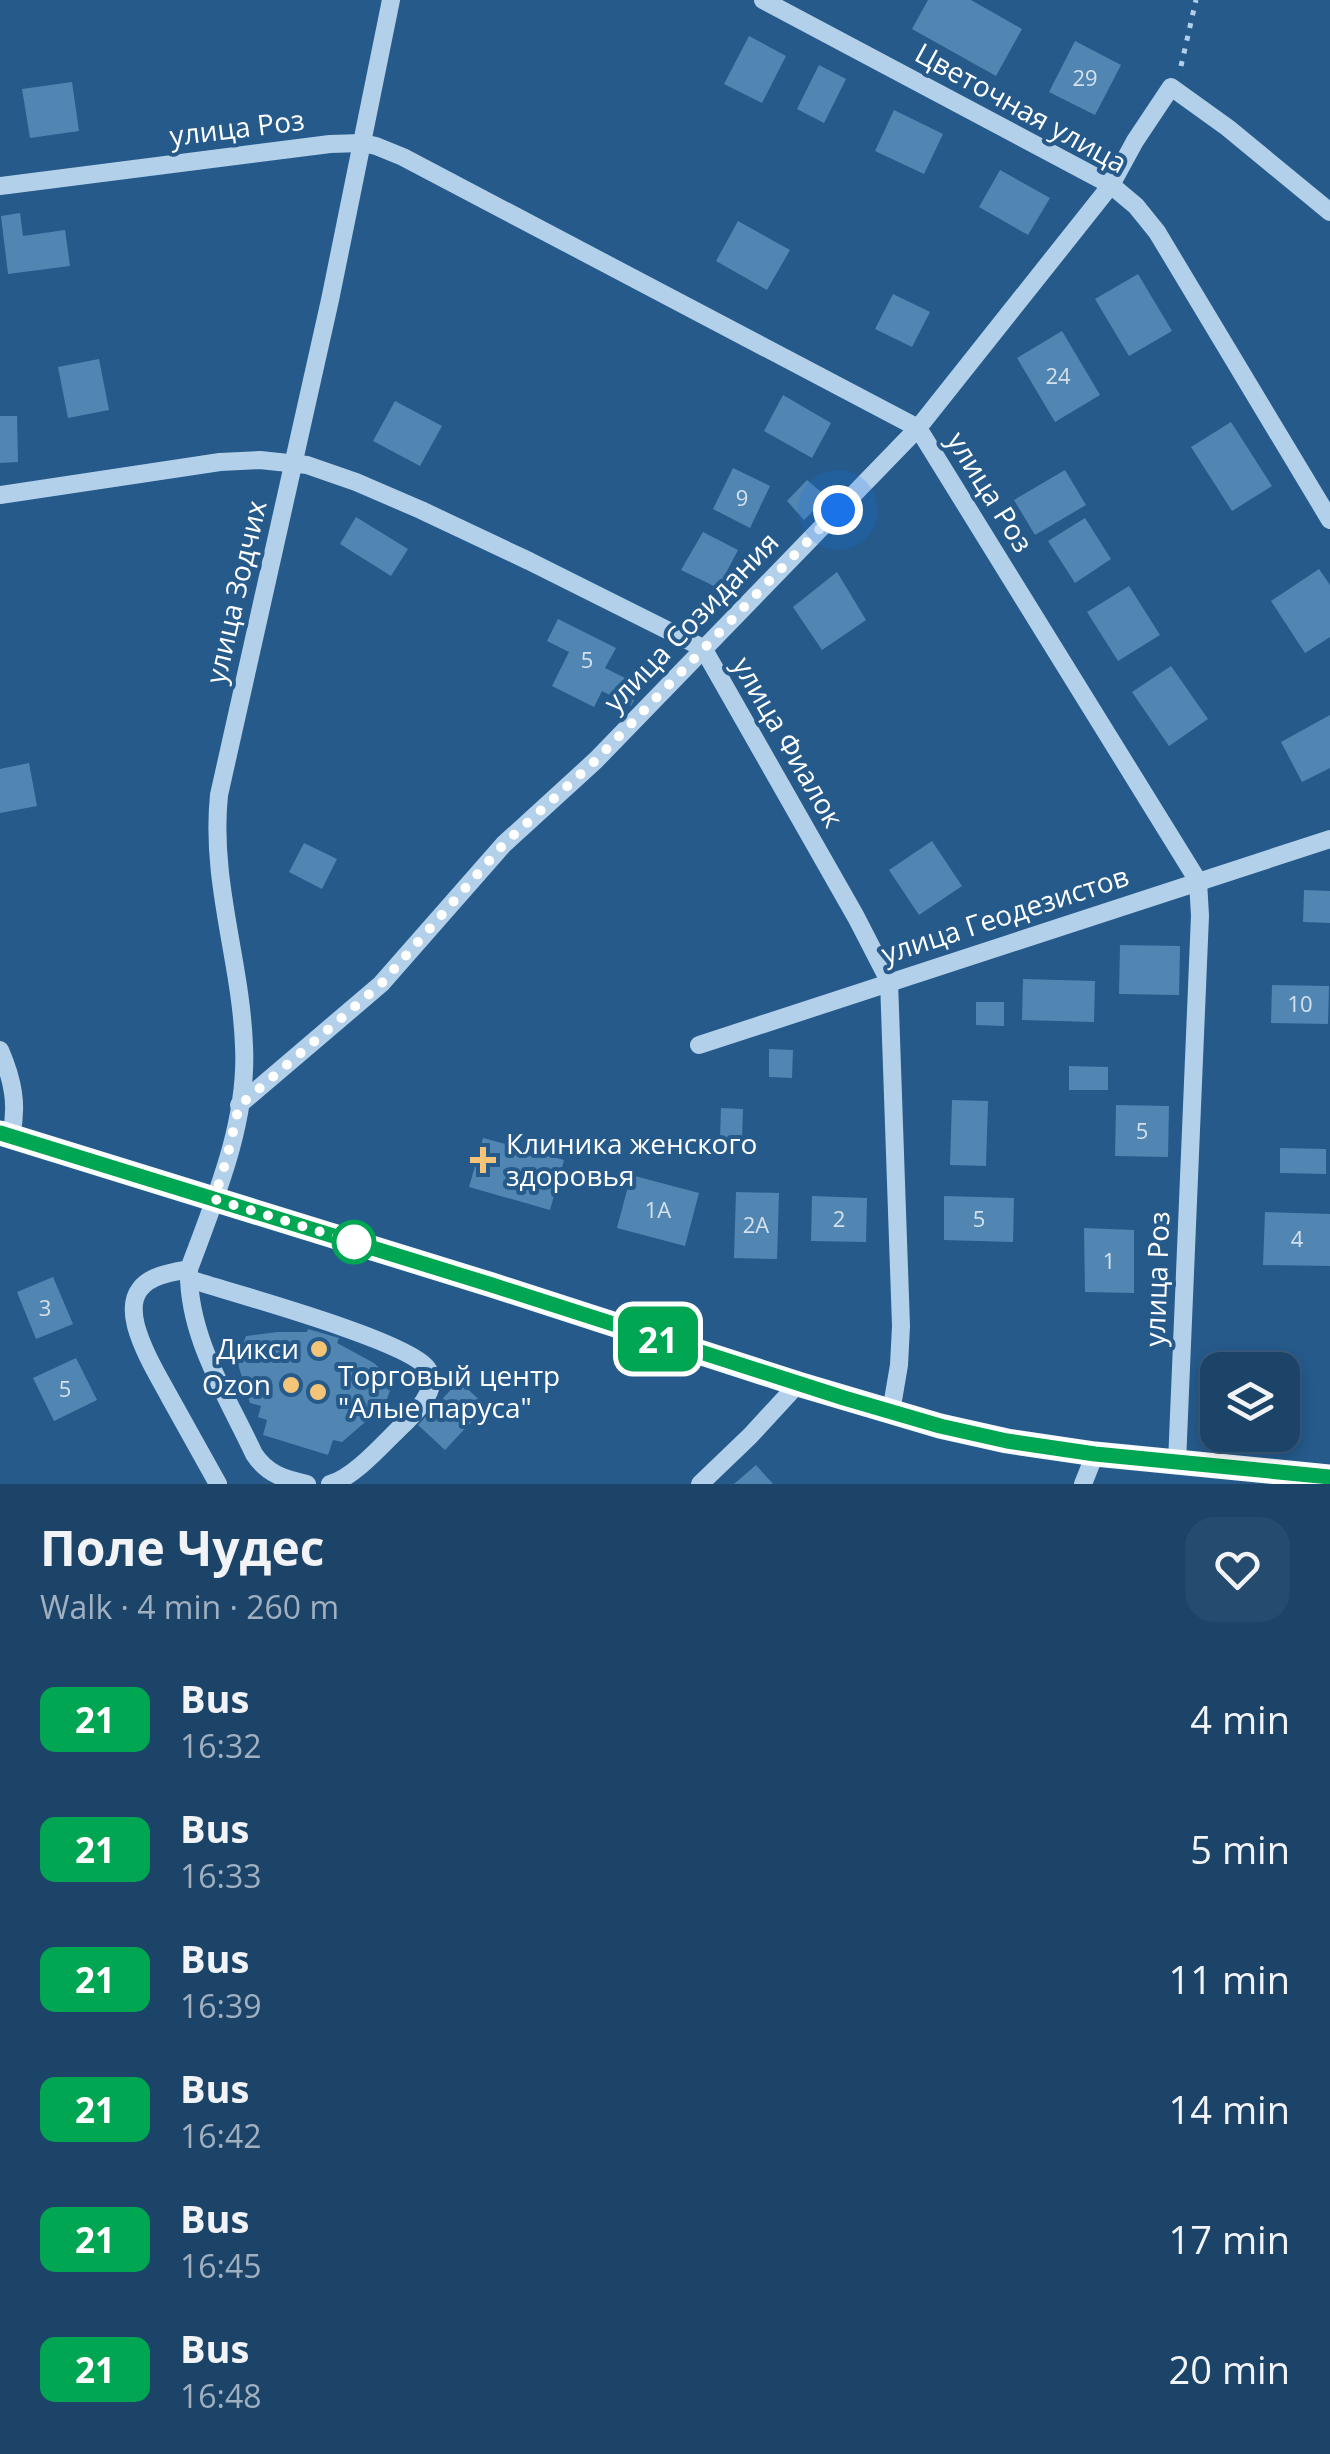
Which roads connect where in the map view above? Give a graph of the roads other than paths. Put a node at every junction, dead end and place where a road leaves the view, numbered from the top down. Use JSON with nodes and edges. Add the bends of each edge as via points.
{"nodes":[{"id":1,"x":391,"y":0,"type":"edge"},
{"id":2,"x":763,"y":0,"type":"edge"},
{"id":3,"x":362,"y":143,"type":"junction"},
{"id":4,"x":1111,"y":185,"type":"junction"},
{"id":5,"x":0,"y":186,"type":"edge"},
{"id":6,"x":1330,"y":212,"type":"edge"},
{"id":7,"x":918,"y":428,"type":"junction"},
{"id":8,"x":294,"y":462,"type":"junction"},
{"id":9,"x":0,"y":495,"type":"edge"},
{"id":10,"x":1330,"y":520,"type":"edge"},
{"id":11,"x":703,"y":648,"type":"junction"},
{"id":12,"x":1330,"y":839,"type":"edge"},
{"id":13,"x":1198,"y":881,"type":"junction"},
{"id":14,"x":889,"y":981,"type":"junction"},
{"id":15,"x":699,"y":1045,"type":"dead end"},
{"id":16,"x":0,"y":1050,"type":"edge"},
{"id":17,"x":239,"y":1106,"type":"junction"},
{"id":18,"x":6,"y":1134,"type":"edge"},
{"id":19,"x":214,"y":1199,"type":"junction"},
{"id":20,"x":189,"y":1274,"type":"junction"},
{"id":21,"x":798,"y":1384,"type":"junction"},
{"id":22,"x":891,"y":1412,"type":"junction"},
{"id":23,"x":1095,"y":1454,"type":"junction"},
{"id":24,"x":1177,"y":1462,"type":"junction"},
{"id":25,"x":1330,"y":1477,"type":"edge"},
{"id":26,"x":218,"y":1484,"type":"edge"},
{"id":27,"x":307,"y":1484,"type":"edge"},
{"id":28,"x":330,"y":1484,"type":"edge"},
{"id":29,"x":700,"y":1484,"type":"edge"},
{"id":30,"x":1083,"y":1484,"type":"edge"}],
"edges":[{"from":1,"to":3,"type":"street","name":"улица Зодчих"},
{"from":2,"to":4,"type":"street","name":"Цветочная улица"},
{"from":3,"to":5,"type":"street","name":"улица Роз"},
{"from":3,"to":7,"type":"street","name":"улица Роз","via":[[403,157]]},
{"from":3,"to":8,"type":"street","name":"улица Зодчих"},
{"from":4,"to":6,"type":"street","name":"улица Созидания","via":[[1171,87]]},
{"from":4,"to":7,"type":"street","name":"улица Созидания"},
{"from":4,"to":10,"type":"street","name":"Цветочная улица","via":[[1157,232]]},
{"from":7,"to":11,"type":"street","name":"улица Созидания"},
{"from":7,"to":13,"type":"street","name":"улица Роз"},
{"from":8,"to":9,"type":"street","name":"улица Фиалок","via":[[220,462]]},
{"from":8,"to":11,"type":"street","name":"улица Фиалок","via":[[421,510]]},
{"from":8,"to":17,"type":"street","name":"улица Зодчих","via":[[218,809],[221,892],[244,1046]]},
{"from":11,"to":14,"type":"street","name":"улица Фиалок"},
{"from":11,"to":17,"type":"street","name":"улица Созидания","via":[[485,864],[381,984]]},
{"from":12,"to":13,"type":"street","name":"улица Геодезистов"},
{"from":13,"to":14,"type":"street","name":"улица Геодезистов"},
{"from":13,"to":24,"type":"street","name":"улица Роз"},
{"from":14,"to":15,"type":"street","name":"улица Геодезистов"},
{"from":14,"to":22,"type":"street","name":"улица Фиалок","via":[[901,1326]]},
{"from":16,"to":18,"type":"street","via":[[15,1094],[15,1120]]},
{"from":17,"to":19,"type":"street","name":"улица Зодчих"},
{"from":18,"to":19,"type":"main road"},
{"from":19,"to":20,"type":"street","name":"улица Зодчих"},
{"from":19,"to":21,"type":"main road"},
{"from":20,"to":26,"type":"street","via":[[146,1283],[134,1311],[156,1372]]},
{"from":20,"to":27,"type":"street","via":[[201,1340],[254,1454],[267,1470]]},
{"from":20,"to":28,"type":"street","via":[[365,1336],[428,1369],[430,1389],[416,1412],[348,1476]]},
{"from":21,"to":22,"type":"main road"},
{"from":21,"to":29,"type":"street"},
{"from":22,"to":23,"type":"main road","via":[[1007,1441]]},
{"from":23,"to":24,"type":"main road"},
{"from":23,"to":30,"type":"street"},
{"from":24,"to":25,"type":"main road"}]}
